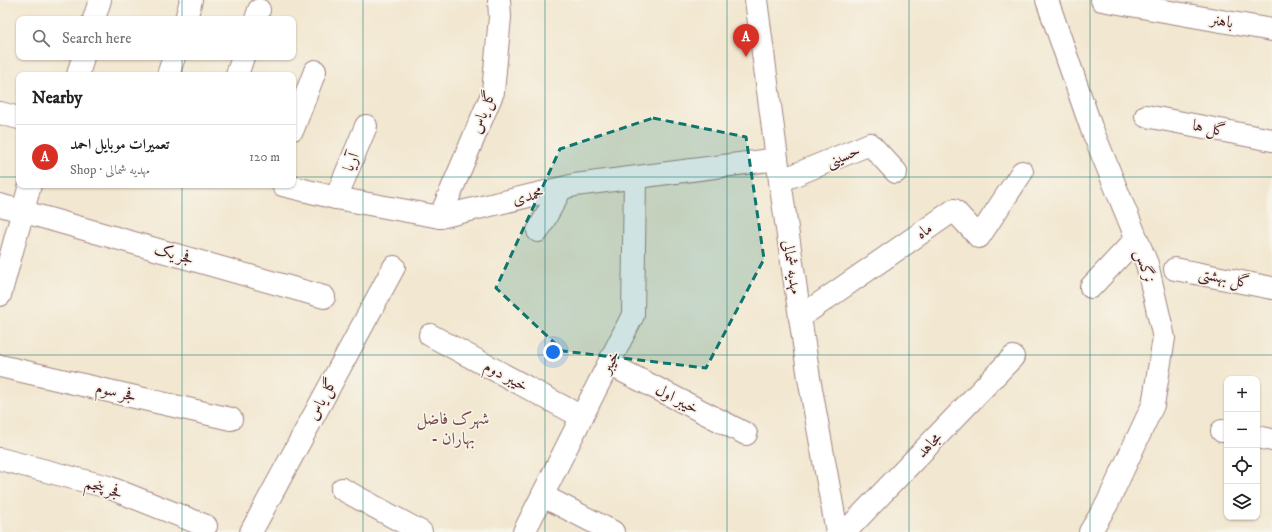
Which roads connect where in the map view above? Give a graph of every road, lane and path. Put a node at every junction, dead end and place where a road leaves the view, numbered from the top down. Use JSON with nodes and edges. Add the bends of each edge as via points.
{"nodes":[{"id":1,"x":100,"y":0,"type":"edge"},
{"id":2,"x":191,"y":0,"type":"edge"},
{"id":3,"x":499,"y":0,"type":"edge"},
{"id":4,"x":756,"y":0,"type":"edge"},
{"id":5,"x":1047,"y":0,"type":"edge"},
{"id":6,"x":1102,"y":0,"type":"edge"},
{"id":7,"x":95,"y":16,"type":"edge"},
{"id":8,"x":187,"y":16,"type":"edge"},
{"id":9,"x":1272,"y":30,"type":"edge"},
{"id":10,"x":82,"y":60,"type":"edge"},
{"id":11,"x":173,"y":60,"type":"edge"},
{"id":12,"x":242,"y":60,"type":"edge"},
{"id":13,"x":315,"y":71,"type":"dead end"},
{"id":14,"x":79,"y":72,"type":"edge"},
{"id":15,"x":169,"y":72,"type":"edge"},
{"id":16,"x":238,"y":72,"type":"edge"},
{"id":17,"x":0,"y":113,"type":"edge"},
{"id":18,"x":1146,"y":116,"type":"dead end"},
{"id":19,"x":16,"y":117,"type":"edge"},
{"id":20,"x":296,"y":121,"type":"edge"},
{"id":21,"x":366,"y":126,"type":"dead end"},
{"id":22,"x":1272,"y":140,"type":"edge"},
{"id":23,"x":776,"y":159,"type":"junction"},
{"id":24,"x":896,"y":172,"type":"dead end"},
{"id":25,"x":1022,"y":172,"type":"dead end"},
{"id":26,"x":635,"y":178,"type":"junction"},
{"id":27,"x":780,"y":181,"type":"junction"},
{"id":28,"x":29,"y":188,"type":"edge"},
{"id":29,"x":295,"y":188,"type":"edge"},
{"id":30,"x":561,"y":189,"type":"junction"},
{"id":31,"x":336,"y":198,"type":"junction"},
{"id":32,"x":0,"y":205,"type":"edge"},
{"id":33,"x":23,"y":211,"type":"junction"},
{"id":34,"x":440,"y":217,"type":"junction"},
{"id":35,"x":538,"y":231,"type":"dead end"},
{"id":36,"x":1136,"y":239,"type":"junction"},
{"id":37,"x":394,"y":267,"type":"dead end"},
{"id":38,"x":1175,"y":269,"type":"dead end"},
{"id":39,"x":1091,"y":286,"type":"dead end"},
{"id":40,"x":1272,"y":288,"type":"edge"},
{"id":41,"x":0,"y":295,"type":"edge"},
{"id":42,"x":324,"y":297,"type":"dead end"},
{"id":43,"x":800,"y":316,"type":"junction"},
{"id":44,"x":430,"y":335,"type":"dead end"},
{"id":45,"x":1013,"y":357,"type":"dead end"},
{"id":46,"x":609,"y":364,"type":"junction"},
{"id":47,"x":0,"y":366,"type":"edge"},
{"id":48,"x":582,"y":417,"type":"junction"},
{"id":49,"x":231,"y":419,"type":"dead end"},
{"id":50,"x":746,"y":434,"type":"dead end"},
{"id":51,"x":1260,"y":438,"type":"edge"},
{"id":52,"x":1272,"y":440,"type":"edge"},
{"id":53,"x":0,"y":459,"type":"edge"},
{"id":54,"x":342,"y":488,"type":"dead end"},
{"id":55,"x":543,"y":496,"type":"junction"},
{"id":56,"x":206,"y":526,"type":"dead end"},
{"id":57,"x":251,"y":532,"type":"edge"},
{"id":58,"x":421,"y":532,"type":"edge"},
{"id":59,"x":524,"y":532,"type":"edge"},
{"id":60,"x":613,"y":532,"type":"edge"},
{"id":61,"x":837,"y":532,"type":"edge"},
{"id":62,"x":845,"y":532,"type":"edge"},
{"id":63,"x":1090,"y":532,"type":"edge"}],
"edges":[{"from":1,"to":7,"type":"street"},
{"from":2,"to":8,"type":"street"},
{"from":3,"to":34,"type":"street","name":"گل یاس","via":[[500,17],[492,92]]},
{"from":4,"to":23,"type":"street","name":"مهدیه شمالی"},
{"from":5,"to":36,"type":"street","name":"نرگس","via":[[1091,127]]},
{"from":6,"to":9,"type":"street","name":"باهنر"},
{"from":10,"to":14,"type":"street"},
{"from":11,"to":15,"type":"street"},
{"from":12,"to":16,"type":"street"},
{"from":13,"to":20,"type":"street"},
{"from":17,"to":19,"type":"street"},
{"from":18,"to":22,"type":"street","name":"گل ها"},
{"from":21,"to":31,"type":"street","name":"آریا"},
{"from":23,"to":26,"type":"street","name":"محمدی"},
{"from":23,"to":27,"type":"street","name":"مهدیه شمالی"},
{"from":24,"to":27,"type":"street","name":"حسینی","via":[[870,144]]},
{"from":25,"to":43,"type":"street","name":"ماه","via":[[979,237],[954,210]]},
{"from":26,"to":30,"type":"street","name":"محمدی"},
{"from":26,"to":46,"type":"street","name":"خیبر","via":[[633,315]]},
{"from":27,"to":43,"type":"street","name":"مهدیه شمالی"},
{"from":28,"to":33,"type":"street"},
{"from":29,"to":31,"type":"street","name":"محمدی"},
{"from":30,"to":34,"type":"street","name":"محمدی"},
{"from":30,"to":35,"type":"street"},
{"from":31,"to":34,"type":"street","name":"محمدی"},
{"from":32,"to":33,"type":"street","name":"فجر یک"},
{"from":33,"to":41,"type":"street"},
{"from":33,"to":42,"type":"street","name":"فجر یک"},
{"from":36,"to":39,"type":"street"},
{"from":36,"to":63,"type":"street","name":"نرگس","via":[[1147,264],[1164,338],[1153,405],[1107,504]]},
{"from":37,"to":57,"type":"street","name":"گل یاس"},
{"from":38,"to":40,"type":"street","name":"گل بهشتی"},
{"from":43,"to":61,"type":"street","name":"مهدیه شمالی"},
{"from":44,"to":48,"type":"street","name":"خیبر دوم"},
{"from":45,"to":62,"type":"street","name":"مجاهد"},
{"from":46,"to":48,"type":"street","name":"خیبر"},
{"from":46,"to":50,"type":"street","name":"خیبر اول"},
{"from":47,"to":49,"type":"street","name":"فجر سوم"},
{"from":48,"to":55,"type":"street","name":"خیبر"},
{"from":51,"to":52,"type":"street"},
{"from":53,"to":56,"type":"street","name":"فجر پنجم","via":[[108,487]]},
{"from":54,"to":58,"type":"street"},
{"from":55,"to":59,"type":"street","name":"خیبر"},
{"from":55,"to":60,"type":"street"}]}
